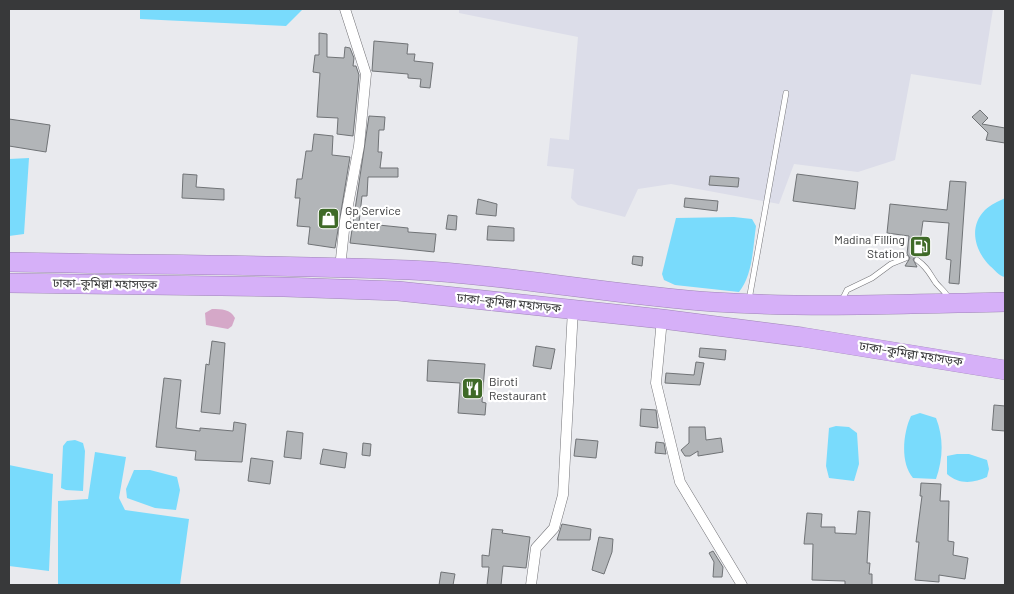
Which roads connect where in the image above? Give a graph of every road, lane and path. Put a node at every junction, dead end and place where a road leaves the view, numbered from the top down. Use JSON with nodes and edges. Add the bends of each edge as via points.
{"nodes":[{"id":1,"x":345,"y":9,"type":"edge"},
{"id":2,"x":786,"y":92,"type":"dead end"},
{"id":3,"x":906,"y":258,"type":"dead end"},
{"id":4,"x":918,"y":260,"type":"dead end"},
{"id":5,"x":9,"y":262,"type":"edge"},
{"id":6,"x":180,"y":266,"type":"junction"},
{"id":7,"x":340,"y":268,"type":"junction"},
{"id":8,"x":9,"y":282,"type":"edge"},
{"id":9,"x":180,"y":285,"type":"junction"},
{"id":10,"x":1005,"y":302,"type":"edge"},
{"id":11,"x":749,"y":303,"type":"junction"},
{"id":12,"x":951,"y":303,"type":"junction"},
{"id":13,"x":805,"y":304,"type":"junction"},
{"id":14,"x":840,"y":304,"type":"junction"},
{"id":15,"x":574,"y":309,"type":"junction"},
{"id":16,"x":662,"y":319,"type":"junction"},
{"id":17,"x":802,"y":337,"type":"junction"},
{"id":18,"x":1005,"y":370,"type":"edge"},
{"id":19,"x":531,"y":585,"type":"edge"},
{"id":20,"x":742,"y":585,"type":"edge"}],
"edges":[{"from":1,"to":7,"type":"street","via":[[366,74],[359,146]]},
{"from":2,"to":11,"type":"lane"},
{"from":3,"to":14,"type":"lane","via":[[847,290]]},
{"from":4,"to":12,"type":"lane","via":[[929,269]]},
{"from":5,"to":6,"type":"highway","name":"ঢাকা–কুমিল্লা মহাসড়ক"},
{"from":6,"to":7,"type":"highway","name":"ঢাকা–কুমিল্লা মহাসড়ক"},
{"from":6,"to":9,"type":"highway"},
{"from":7,"to":11,"type":"highway","name":"ঢাকা–কুমিল্লা মহাসড়ক","via":[[513,278],[623,293]]},
{"from":8,"to":9,"type":"highway","name":"ঢাকা–কুমিল্লা মহাসড়ক"},
{"from":9,"to":15,"type":"highway","name":"ঢাকা–কুমিল্লা মহাসড়ক","via":[[398,291]]},
{"from":10,"to":12,"type":"highway","name":"ঢাকা–কুমিল্লা মহাসড়ক"},
{"from":11,"to":13,"type":"highway","name":"ঢাকা–কুমিল্লা মহাসড়ক"},
{"from":12,"to":14,"type":"highway","name":"ঢাকা–কুমিল্লা মহাসড়ক"},
{"from":13,"to":14,"type":"highway","name":"ঢাকা–কুমিল্লা মহাসড়ক"},
{"from":13,"to":17,"type":"highway"},
{"from":15,"to":16,"type":"highway","name":"ঢাকা–কুমিল্লা মহাসড়ক"},
{"from":15,"to":19,"type":"street","via":[[563,495],[554,528],[536,548]]},
{"from":16,"to":17,"type":"highway","name":"ঢাকা–কুমিল্লা মহাসড়ক"},
{"from":16,"to":20,"type":"street","via":[[656,383],[680,482]]},
{"from":17,"to":18,"type":"highway","name":"ঢাকা–কুমিল্লা মহাসড়ক"}]}
